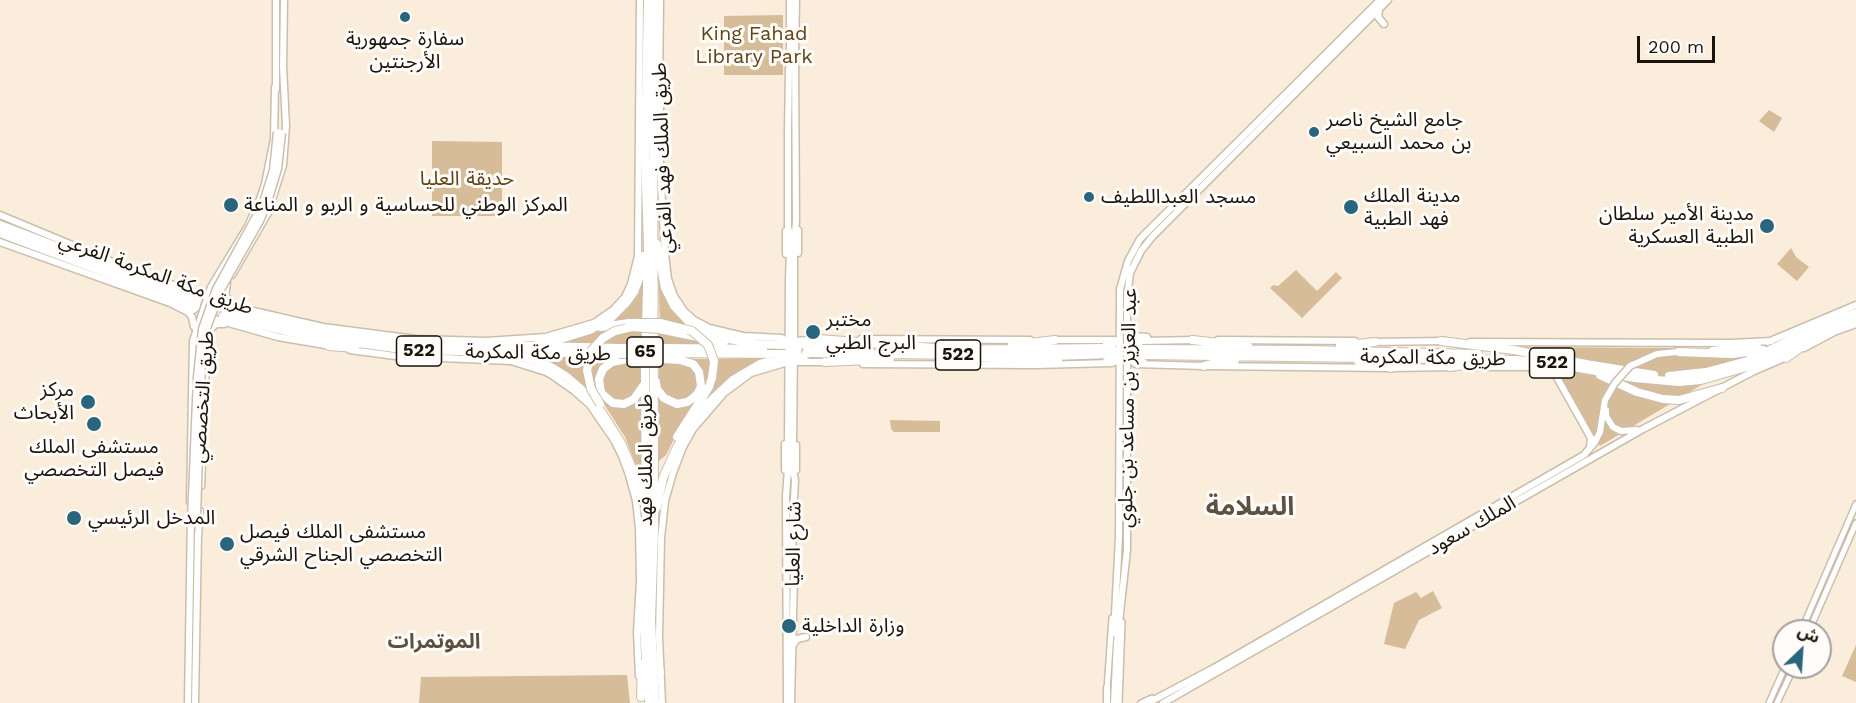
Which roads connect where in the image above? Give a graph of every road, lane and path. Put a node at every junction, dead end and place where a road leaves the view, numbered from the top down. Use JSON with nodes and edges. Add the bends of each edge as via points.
{"nodes":[{"id":1,"x":276,"y":0,"type":"edge"},
{"id":2,"x":284,"y":0,"type":"edge"},
{"id":3,"x":640,"y":0,"type":"edge"},
{"id":4,"x":648,"y":0,"type":"edge"},
{"id":5,"x":653,"y":0,"type":"edge"},
{"id":6,"x":660,"y":0,"type":"edge"},
{"id":7,"x":790,"y":0,"type":"edge"},
{"id":8,"x":796,"y":0,"type":"edge"},
{"id":9,"x":1380,"y":0,"type":"edge"},
{"id":10,"x":1388,"y":0,"type":"edge"},
{"id":11,"x":1379,"y":10,"type":"junction"},
{"id":12,"x":1374,"y":23,"type":"dead end"},
{"id":13,"x":1365,"y":24,"type":"junction"},
{"id":14,"x":1384,"y":24,"type":"dead end"},
{"id":15,"x":793,"y":54,"type":"junction"},
{"id":16,"x":283,"y":66,"type":"junction"},
{"id":17,"x":275,"y":87,"type":"junction"},
{"id":18,"x":659,"y":87,"type":"junction"},
{"id":19,"x":640,"y":100,"type":"junction"},
{"id":20,"x":280,"y":133,"type":"junction"},
{"id":21,"x":654,"y":142,"type":"junction"},
{"id":22,"x":645,"y":153,"type":"junction"},
{"id":23,"x":792,"y":205,"type":"junction"},
{"id":24,"x":651,"y":206,"type":"junction"},
{"id":25,"x":0,"y":215,"type":"edge"},
{"id":26,"x":0,"y":223,"type":"edge"},
{"id":27,"x":0,"y":234,"type":"edge"},
{"id":28,"x":23,"y":234,"type":"junction"},
{"id":29,"x":0,"y":242,"type":"edge"},
{"id":30,"x":40,"y":249,"type":"junction"},
{"id":31,"x":132,"y":270,"type":"junction"},
{"id":32,"x":215,"y":279,"type":"junction"},
{"id":33,"x":227,"y":283,"type":"junction"},
{"id":34,"x":178,"y":286,"type":"junction"},
{"id":35,"x":131,"y":289,"type":"junction"},
{"id":36,"x":207,"y":297,"type":"junction"},
{"id":37,"x":625,"y":297,"type":"joint"},
{"id":38,"x":218,"y":300,"type":"junction"},
{"id":39,"x":170,"y":303,"type":"junction"},
{"id":40,"x":1856,"y":305,"type":"edge"},
{"id":41,"x":238,"y":307,"type":"junction"},
{"id":42,"x":1856,"y":312,"type":"edge"},
{"id":43,"x":1120,"y":313,"type":"junction"},
{"id":44,"x":212,"y":318,"type":"junction"},
{"id":45,"x":1856,"y":319,"type":"edge"},
{"id":46,"x":1856,"y":324,"type":"edge"},
{"id":47,"x":234,"y":325,"type":"junction"},
{"id":48,"x":1128,"y":325,"type":"junction"},
{"id":49,"x":323,"y":327,"type":"junction"},
{"id":50,"x":1830,"y":328,"type":"junction"},
{"id":51,"x":590,"y":330,"type":"junction"},
{"id":52,"x":208,"y":332,"type":"junction"},
{"id":53,"x":766,"y":338,"type":"junction"},
{"id":54,"x":819,"y":339,"type":"junction"},
{"id":55,"x":1055,"y":340,"type":"junction"},
{"id":56,"x":1178,"y":340,"type":"junction"},
{"id":57,"x":1192,"y":340,"type":"junction"},
{"id":58,"x":193,"y":341,"type":"junction"},
{"id":59,"x":486,"y":341,"type":"junction"},
{"id":60,"x":1096,"y":341,"type":"junction"},
{"id":61,"x":1441,"y":341,"type":"junction"},
{"id":62,"x":397,"y":342,"type":"junction"},
{"id":63,"x":1375,"y":342,"type":"junction"},
{"id":64,"x":416,"y":344,"type":"junction"},
{"id":65,"x":758,"y":344,"type":"junction"},
{"id":66,"x":1774,"y":344,"type":"junction"},
{"id":67,"x":499,"y":345,"type":"junction"},
{"id":68,"x":329,"y":346,"type":"junction"},
{"id":69,"x":954,"y":349,"type":"junction"},
{"id":70,"x":408,"y":350,"type":"junction"},
{"id":71,"x":787,"y":350,"type":"junction"},
{"id":72,"x":1276,"y":350,"type":"junction"},
{"id":73,"x":1306,"y":350,"type":"junction"},
{"id":74,"x":619,"y":351,"type":"junction"},
{"id":75,"x":838,"y":351,"type":"junction"},
{"id":76,"x":1677,"y":352,"type":"joint"},
{"id":77,"x":664,"y":353,"type":"junction"},
{"id":78,"x":806,"y":353,"type":"junction"},
{"id":79,"x":1124,"y":353,"type":"junction"},
{"id":80,"x":512,"y":354,"type":"junction"},
{"id":81,"x":592,"y":355,"type":"junction"},
{"id":82,"x":940,"y":355,"type":"junction"},
{"id":83,"x":964,"y":355,"type":"junction"},
{"id":84,"x":794,"y":356,"type":"junction"},
{"id":85,"x":1262,"y":356,"type":"junction"},
{"id":86,"x":1323,"y":356,"type":"junction"},
{"id":87,"x":1786,"y":358,"type":"junction"},
{"id":88,"x":473,"y":359,"type":"junction"},
{"id":89,"x":627,"y":359,"type":"junction"},
{"id":90,"x":1515,"y":360,"type":"junction"},
{"id":91,"x":1056,"y":361,"type":"junction"},
{"id":92,"x":825,"y":362,"type":"junction"},
{"id":93,"x":1084,"y":363,"type":"junction"},
{"id":94,"x":1075,"y":364,"type":"junction"},
{"id":95,"x":1167,"y":365,"type":"junction"},
{"id":96,"x":1204,"y":366,"type":"junction"},
{"id":97,"x":1450,"y":367,"type":"junction"},
{"id":98,"x":1391,"y":368,"type":"junction"},
{"id":99,"x":1594,"y":368,"type":"junction"},
{"id":100,"x":649,"y":369,"type":"junction"},
{"id":101,"x":761,"y":370,"type":"junction"},
{"id":102,"x":1121,"y":384,"type":"junction"},
{"id":103,"x":1722,"y":388,"type":"junction"},
{"id":104,"x":1605,"y":400,"type":"junction"},
{"id":105,"x":1127,"y":420,"type":"junction"},
{"id":106,"x":1644,"y":428,"type":"junction"},
{"id":107,"x":1590,"y":448,"type":"junction"},
{"id":108,"x":791,"y":457,"type":"junction"},
{"id":109,"x":663,"y":478,"type":"junction"},
{"id":110,"x":795,"y":480,"type":"junction"},
{"id":111,"x":640,"y":491,"type":"junction"},
{"id":112,"x":786,"y":496,"type":"junction"},
{"id":113,"x":1856,"y":504,"type":"edge"},
{"id":114,"x":194,"y":517,"type":"junction"},
{"id":115,"x":1856,"y":523,"type":"edge"},
{"id":116,"x":650,"y":528,"type":"junction"},
{"id":117,"x":198,"y":537,"type":"junction"},
{"id":118,"x":1125,"y":576,"type":"junction"},
{"id":119,"x":1115,"y":599,"type":"junction"},
{"id":120,"x":1806,"y":619,"type":"edge"},
{"id":121,"x":1814,"y":619,"type":"edge"},
{"id":122,"x":651,"y":620,"type":"junction"},
{"id":123,"x":644,"y":630,"type":"junction"},
{"id":124,"x":806,"y":637,"type":"dead end"},
{"id":125,"x":792,"y":649,"type":"junction"},
{"id":126,"x":660,"y":672,"type":"junction"},
{"id":127,"x":1779,"y":679,"type":"edge"},
{"id":128,"x":1788,"y":679,"type":"edge"},
{"id":129,"x":1107,"y":688,"type":"joint"},
{"id":130,"x":1119,"y":689,"type":"joint"},
{"id":131,"x":1173,"y":690,"type":"junction"},
{"id":132,"x":641,"y":700,"type":"edge"},
{"id":133,"x":188,"y":703,"type":"edge"},
{"id":134,"x":195,"y":703,"type":"edge"},
{"id":135,"x":649,"y":703,"type":"edge"},
{"id":136,"x":655,"y":703,"type":"edge"},
{"id":137,"x":662,"y":703,"type":"edge"},
{"id":138,"x":789,"y":703,"type":"edge"},
{"id":139,"x":1113,"y":703,"type":"edge"},
{"id":140,"x":1141,"y":703,"type":"edge"},
{"id":141,"x":1148,"y":703,"type":"edge"},
{"id":142,"x":1163,"y":703,"type":"edge"},
{"id":143,"x":1768,"y":703,"type":"edge"},
{"id":144,"x":1777,"y":703,"type":"edge"}],
"edges":[{"from":1,"to":17,"type":"main road","name":"طريق التخصصي"},
{"from":2,"to":16,"type":"main road","name":"طريق التخصصي"},
{"from":3,"to":19,"type":"main road","name":"طريق الملك فهد الفرعي"},
{"from":4,"to":22,"type":"highway","name":"طريق الملك فهد","number":"65"},
{"from":5,"to":21,"type":"highway","name":"طريق الملك فهد","number":"65"},
{"from":6,"to":18,"type":"main road","name":"طريق الملك فهد الفرعي"},
{"from":7,"to":15,"type":"main road","name":"شارع العليا"},
{"from":8,"to":15,"type":"main road","name":"شارع العليا"},
{"from":9,"to":43,"type":"main road","name":"عبد العزيز بن مساعد بن جلوي","via":[[1140,239],[1123,273]]},
{"from":10,"to":11,"type":"main road","name":"عبد العزيز بن مساعد بن جلوي"},
{"from":11,"to":13,"type":"main road","name":"عبد العزيز بن مساعد بن جلوي"},
{"from":11,"to":14,"type":"main road","via":[[1378,17]]},
{"from":12,"to":13,"type":"main road"},
{"from":13,"to":48,"type":"main road","name":"عبد العزيز بن مساعد بن جلوي","via":[[1141,251],[1130,273]]},
{"from":15,"to":23,"type":"main road","name":"شارع العليا"},
{"from":16,"to":20,"type":"main road","name":"طريق التخصصي"},
{"from":16,"to":33,"type":"main road","via":[[286,126],[278,185],[262,225]]},
{"from":17,"to":20,"type":"main road","name":"طريق التخصصي"},
{"from":17,"to":32,"type":"main road","via":[[274,139],[265,183],[248,226]]},
{"from":18,"to":21,"type":"highway"},
{"from":18,"to":53,"type":"main road","name":"طريق الملك فهد الفرعي","via":[[660,167],[671,289],[685,312],[701,324],[717,331]]},
{"from":19,"to":22,"type":"highway"},
{"from":19,"to":37,"type":"main road","name":"طريق الملك فهد الفرعي","via":[[638,256]]},
{"from":20,"to":114,"type":"main road","name":"طريق التخصصي","bridge":true,"via":[[267,194],[216,289],[202,329]]},
{"from":21,"to":24,"type":"highway","name":"طريق الملك فهد","number":"65"},
{"from":22,"to":24,"type":"highway","name":"طريق الملك فهد","number":"65"},
{"from":23,"to":53,"type":"main road","via":[[786,227],[786,329],[780,336]]},
{"from":23,"to":54,"type":"main road","via":[[798,217],[798,330],[802,336]]},
{"from":23,"to":71,"type":"main road","name":"شارع العليا","via":[[795,233]]},
{"from":24,"to":51,"type":"highway","via":[[637,285],[620,310]]},
{"from":24,"to":65,"type":"highway","via":[[661,272],[674,306],[702,330]]},
{"from":24,"to":100,"type":"highway","name":"طريق الملك فهد","number":"65"},
{"from":25,"to":31,"type":"main road","name":"طريق مكة المكرمة الفرعي"},
{"from":26,"to":28,"type":"highway"},
{"from":27,"to":30,"type":"highway"},
{"from":28,"to":30,"type":"highway","via":[[193,302]]},
{"from":28,"to":31,"type":"main road"},
{"from":29,"to":35,"type":"main road","name":"طريق مكة المكرمة الفرعي"},
{"from":30,"to":35,"type":"main road"},
{"from":31,"to":34,"type":"main road","name":"طريق مكة المكرمة الفرعي"},
{"from":32,"to":34,"type":"main road","via":[[202,291]]},
{"from":32,"to":36,"type":"main road"},
{"from":33,"to":38,"type":"main road"},
{"from":33,"to":41,"type":"main road","via":[[225,296]]},
{"from":34,"to":36,"type":"main road","name":"طريق مكة المكرمة الفرعي"},
{"from":34,"to":39,"type":"main road","via":[[198,296],[198,305],[193,310]]},
{"from":35,"to":39,"type":"main road","name":"طريق مكة المكرمة الفرعي"},
{"from":36,"to":38,"type":"main road","name":"طريق مكة المكرمة الفرعي"},
{"from":36,"to":44,"type":"main road","via":[[206,309]]},
{"from":36,"to":58,"type":"main road"},
{"from":37,"to":59,"type":"main road","name":"طريق مكة المكرمة الفرعي","via":[[604,318],[565,333]]},
{"from":38,"to":41,"type":"main road","name":"طريق مكة المكرمة الفرعي"},
{"from":38,"to":44,"type":"main road"},
{"from":39,"to":58,"type":"main road","name":"طريق مكة المكرمة الفرعي","via":[[192,317]]},
{"from":40,"to":66,"type":"main road"},
{"from":41,"to":47,"type":"main road","via":[[221,305],[216,313]]},
{"from":41,"to":49,"type":"main road","name":"طريق مكة المكرمة الفرعي"},
{"from":42,"to":66,"type":"highway","name":"طريق مكة المكرمة","number":"522"},
{"from":43,"to":60,"type":"main road","via":[[1114,337]]},
{"from":43,"to":79,"type":"main road"},
{"from":44,"to":47,"type":"main road","name":"طريق مكة المكرمة الفرعي"},
{"from":44,"to":52,"type":"main road"},
{"from":45,"to":50,"type":"highway","name":"طريق مكة المكرمة"},
{"from":46,"to":87,"type":"main road"},
{"from":47,"to":52,"type":"main road","via":[[216,324]]},
{"from":47,"to":68,"type":"main road","name":"طريق مكة المكرمة الفرعي"},
{"from":48,"to":56,"type":"main road","via":[[1136,337]]},
{"from":48,"to":79,"type":"main road","name":"عبد العزيز بن مساعد بن جلوي"},
{"from":49,"to":59,"type":"main road","name":"طريق مكة المكرمة الفرعي","via":[[416,339]]},
{"from":49,"to":62,"type":"main road"},
{"from":50,"to":87,"type":"highway"},
{"from":50,"to":99,"type":"highway","name":"طريق مكة المكرمة","number":"522","via":[[1757,364],[1701,380],[1635,378]]},
{"from":51,"to":67,"type":"highway","via":[[554,341]]},
{"from":51,"to":109,"type":"highway","bridge":true,"via":[[629,322],[660,323],[692,331],[708,345],[714,361],[709,387],[675,441]]},
{"from":52,"to":58,"type":"main road","via":[[200,328]]},
{"from":52,"to":117,"type":"main road"},
{"from":53,"to":71,"type":"main road","via":[[785,338]]},
{"from":54,"to":55,"type":"main road"},
{"from":54,"to":69,"type":"highway"},
{"from":54,"to":71,"type":"main road"},
{"from":54,"to":92,"type":"main road","via":[[802,341],[799,356]]},
{"from":55,"to":60,"type":"main road"},
{"from":55,"to":69,"type":"highway"},
{"from":56,"to":57,"type":"main road"},
{"from":56,"to":79,"type":"main road","via":[[1141,341]]},
{"from":56,"to":95,"type":"main road","via":[[1141,343],[1135,348],[1140,361]]},
{"from":57,"to":63,"type":"main road"},
{"from":57,"to":72,"type":"highway"},
{"from":58,"to":114,"type":"main road","via":[[189,479]]},
{"from":59,"to":64,"type":"highway"},
{"from":60,"to":79,"type":"main road","via":[[1115,340]]},
{"from":60,"to":91,"type":"main road","via":[[1113,346],[1111,360]]},
{"from":61,"to":63,"type":"main road"},
{"from":61,"to":66,"type":"main road"},
{"from":61,"to":99,"type":"highway","via":[[1514,350]]},
{"from":62,"to":64,"type":"highway","name":"طريق مكة المكرمة","number":"522"},
{"from":62,"to":70,"type":"highway","name":"طريق مكة المكرمة","number":"522","via":[[310,330],[224,312],[307,336]]},
{"from":63,"to":73,"type":"highway"},
{"from":64,"to":67,"type":"highway","name":"طريق مكة المكرمة","number":"522"},
{"from":65,"to":71,"type":"highway"},
{"from":65,"to":111,"type":"highway","bridge":true,"via":[[632,327],[615,331],[592,350],[587,370],[591,388],[624,442]]},
{"from":66,"to":76,"type":"highway","via":[[1732,354]]},
{"from":66,"to":99,"type":"highway","name":"طريق مكة المكرمة","number":"522","via":[[1748,361],[1672,377]]},
{"from":67,"to":74,"type":"highway","name":"طريق مكة المكرمة","number":"522"},
{"from":68,"to":70,"type":"highway"},
{"from":68,"to":88,"type":"main road","name":"طريق مكة المكرمة الفرعي","via":[[394,356]]},
{"from":69,"to":75,"type":"highway","number":"522"},
{"from":69,"to":83,"type":"highway","number":"522","via":[[1109,351]]},
{"from":70,"to":80,"type":"highway","name":"طريق مكة المكرمة","number":"522"},
{"from":70,"to":88,"type":"main road"},
{"from":71,"to":77,"type":"highway","name":"طريق مكة المكرمة","number":"522"},
{"from":71,"to":77,"type":"highway","via":[[748,354]]},
{"from":71,"to":84,"type":"main road","name":"شارع العليا"},
{"from":71,"to":101,"type":"main road"},
{"from":71,"to":108,"type":"main road","name":"شارع العليا"},
{"from":71,"to":109,"type":"highway","via":[[750,369],[712,398],[687,431]]},
{"from":72,"to":73,"type":"highway","name":"طريق مكة المكرمة","number":"522"},
{"from":72,"to":85,"type":"highway","name":"طريق مكة المكرمة","number":"522","via":[[1142,352]]},
{"from":73,"to":99,"type":"highway","name":"طريق مكة المكرمة","number":"522","via":[[1461,353],[1575,362]]},
{"from":74,"to":77,"type":"highway","name":"طريق مكة المكرمة","number":"522","bridge":true},
{"from":74,"to":81,"type":"highway","name":"طريق مكة المكرمة","number":"522"},
{"from":75,"to":78,"type":"highway"},
{"from":75,"to":82,"type":"highway","number":"522"},
{"from":76,"to":104,"type":"main road","bridge":true,"via":[[1657,354],[1630,366]]},
{"from":77,"to":89,"type":"highway","bridge":true},
{"from":77,"to":100,"type":"highway","via":[[695,366],[701,381],[699,393],[687,402],[672,403],[659,392]]},
{"from":78,"to":84,"type":"main road","via":[[798,362]]},
{"from":78,"to":92,"type":"main road"},
{"from":78,"to":110,"type":"main road","via":[[796,371]]},
{"from":79,"to":93,"type":"main road","via":[[1112,363]]},
{"from":79,"to":95,"type":"main road","via":[[1133,363]]},
{"from":79,"to":102,"type":"main road","name":"عبد العزيز بن مساعد بن جلوي"},
{"from":79,"to":105,"type":"main road","name":"عبد العزيز بن مساعد بن جلوي"},
{"from":80,"to":81,"type":"highway","name":"طريق مكة المكرمة","number":"522"},
{"from":80,"to":111,"type":"highway","via":[[551,368],[581,389],[621,443]]},
{"from":81,"to":89,"type":"highway"},
{"from":82,"to":83,"type":"highway","number":"522"},
{"from":82,"to":92,"type":"highway"},
{"from":83,"to":91,"type":"main road"},
{"from":84,"to":108,"type":"main road","name":"شارع العليا"},
{"from":85,"to":86,"type":"highway","name":"طريق مكة المكرمة","number":"522"},
{"from":85,"to":96,"type":"highway"},
{"from":86,"to":90,"type":"highway","name":"طريق مكة المكرمة","number":"522"},
{"from":86,"to":98,"type":"highway"},
{"from":87,"to":103,"type":"main road","name":"الملك سعود"},
{"from":88,"to":132,"type":"main road","name":"طريق مكة المكرمة الفرعي","via":[[511,362],[546,372],[590,405],[614,440],[629,475],[638,517]]},
{"from":89,"to":100,"type":"highway","via":[[610,363],[600,375],[600,391],[611,402],[624,404],[634,399]]},
{"from":90,"to":97,"type":"highway"},
{"from":90,"to":99,"type":"highway","name":"طريق مكة المكرمة","number":"522"},
{"from":91,"to":94,"type":"main road"},
{"from":92,"to":94,"type":"main road"},
{"from":93,"to":94,"type":"main road"},
{"from":93,"to":102,"type":"main road","via":[[1112,368]]},
{"from":95,"to":96,"type":"main road"},
{"from":95,"to":105,"type":"main road","via":[[1133,368]]},
{"from":96,"to":98,"type":"main road"},
{"from":97,"to":98,"type":"main road"},
{"from":97,"to":107,"type":"main road","via":[[1550,370],[1591,438]]},
{"from":99,"to":103,"type":"highway","via":[[1637,392],[1663,399],[1695,397]]},
{"from":100,"to":116,"type":"highway","name":"طريق الملك فهد","number":"65"},
{"from":101,"to":112,"type":"main road","via":[[776,368],[785,375]]},
{"from":101,"to":126,"type":"main road","via":[[737,382],[705,413],[683,447],[673,473],[665,501],[660,567]]},
{"from":102,"to":119,"type":"main road","name":"عبد العزيز بن مساعد بن جلوي"},
{"from":103,"to":106,"type":"main road","name":"الملك سعود"},
{"from":104,"to":106,"type":"main road","via":[[1606,416],[1613,427],[1621,431]]},
{"from":104,"to":107,"type":"main road","via":[[1600,432]]},
{"from":105,"to":118,"type":"main road","name":"عبد العزيز بن مساعد بن جلوي"},
{"from":106,"to":142,"type":"main road","name":"الملك سعود"},
{"from":107,"to":131,"type":"main road","name":"الملك سعود","via":[[1584,455]]},
{"from":108,"to":110,"type":"main road","name":"شارع العليا"},
{"from":108,"to":112,"type":"main road","name":"شارع العليا"},
{"from":109,"to":116,"type":"highway"},
{"from":110,"to":125,"type":"main road","name":"شارع العليا"},
{"from":111,"to":116,"type":"highway"},
{"from":112,"to":138,"type":"main road","name":"شارع العليا"},
{"from":113,"to":120,"type":"main road"},
{"from":114,"to":117,"type":"main road","name":"طريق التخصصي"},
{"from":114,"to":133,"type":"main road","name":"طريق التخصصي"},
{"from":115,"to":121,"type":"main road"},
{"from":116,"to":122,"type":"highway","name":"طريق الملك فهد","number":"65"},
{"from":116,"to":123,"type":"highway","name":"طريق الملك فهد","number":"65"},
{"from":117,"to":134,"type":"main road","name":"طريق التخصصي"},
{"from":118,"to":130,"type":"main road"},
{"from":118,"to":139,"type":"main road","name":"عبد العزيز بن مساعد بن جلوي"},
{"from":119,"to":129,"type":"main road"},
{"from":119,"to":139,"type":"main road","name":"عبد العزيز بن مساعد بن جلوي"},
{"from":122,"to":126,"type":"highway"},
{"from":122,"to":136,"type":"highway","name":"طريق الملك فهد","number":"65"},
{"from":123,"to":132,"type":"highway"},
{"from":123,"to":135,"type":"highway","name":"طريق الملك فهد","number":"65"},
{"from":124,"to":125,"type":"main road","via":[[797,639]]},
{"from":125,"to":138,"type":"main road","name":"شارع العليا"},
{"from":126,"to":137,"type":"main road"},
{"from":127,"to":143,"type":"main road"},
{"from":128,"to":144,"type":"main road"},
{"from":129,"to":139,"type":"main road"},
{"from":130,"to":139,"type":"main road"},
{"from":131,"to":140,"type":"main road"},
{"from":131,"to":141,"type":"main road","name":"الملك سعود"}]}
